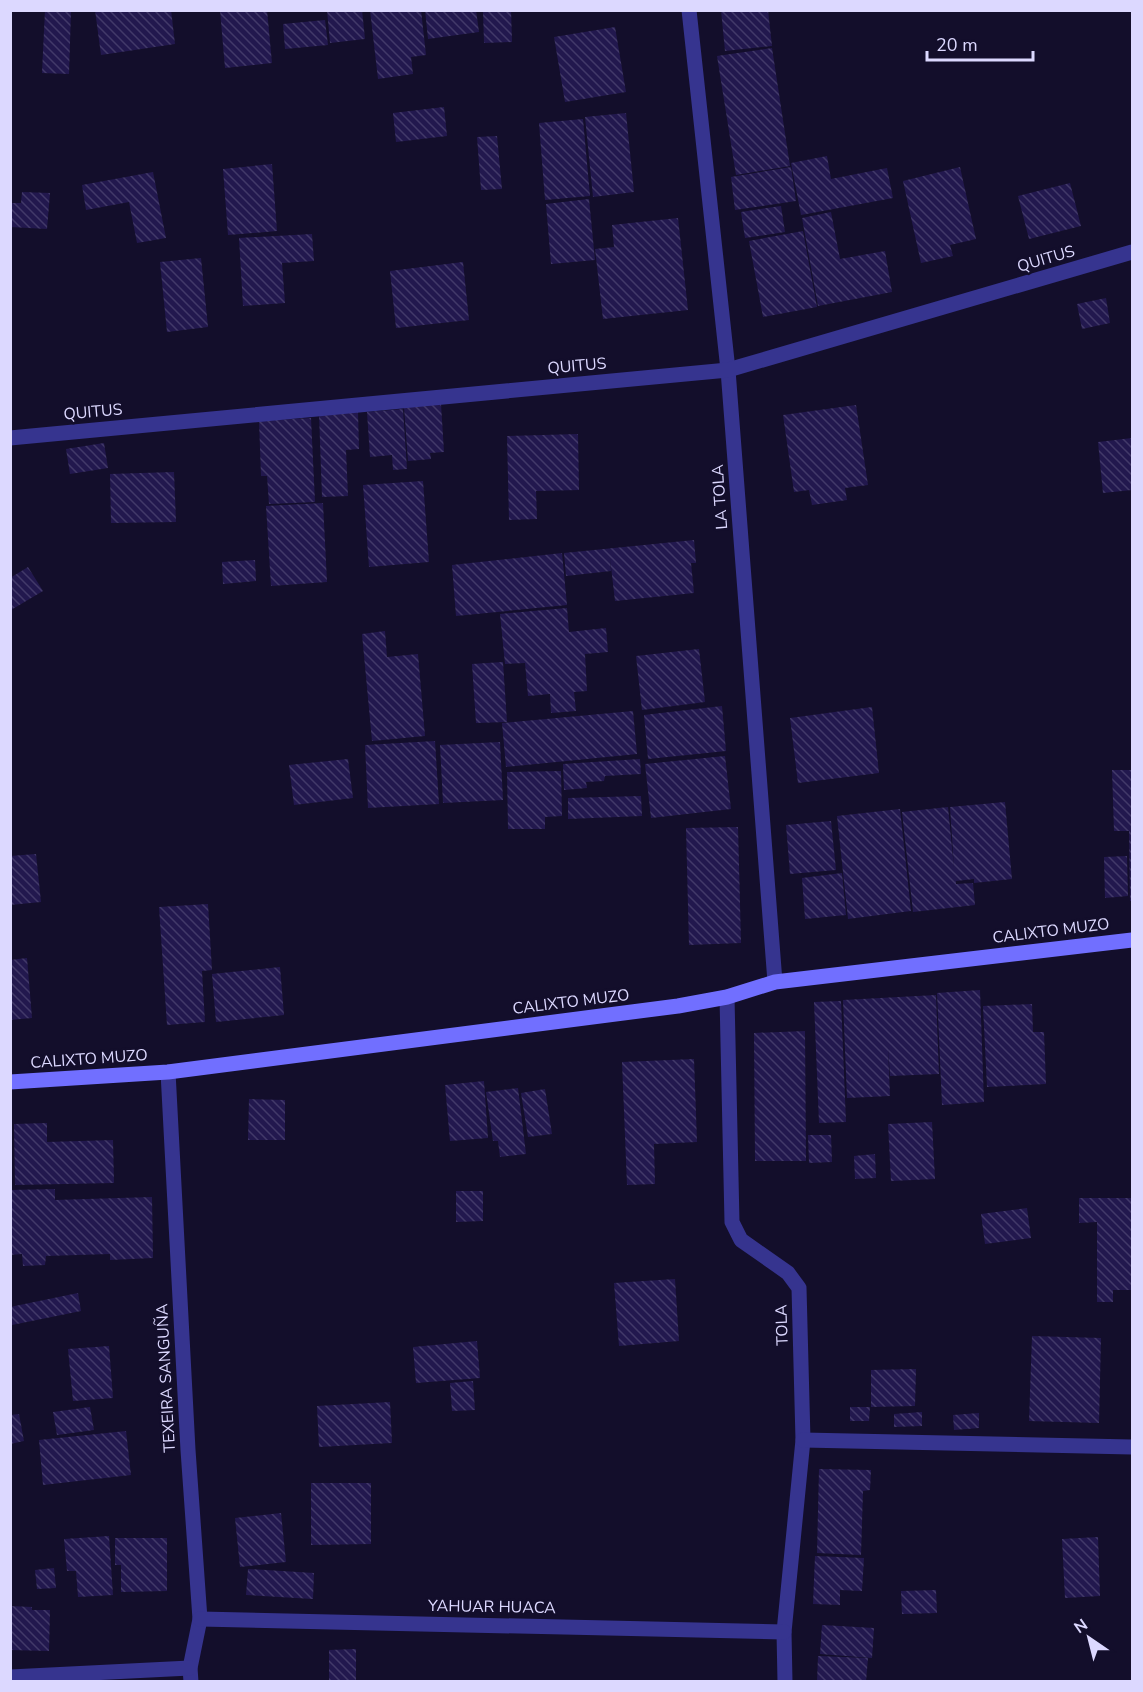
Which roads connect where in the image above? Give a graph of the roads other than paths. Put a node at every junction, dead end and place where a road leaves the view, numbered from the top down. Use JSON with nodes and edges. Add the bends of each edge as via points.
{"nodes":[{"id":1,"x":689,"y":10,"type":"edge"},
{"id":2,"x":1132,"y":252,"type":"edge"},
{"id":3,"x":728,"y":370,"type":"junction"},
{"id":4,"x":10,"y":438,"type":"edge"},
{"id":5,"x":1132,"y":940,"type":"edge"},
{"id":6,"x":775,"y":982,"type":"junction"},
{"id":7,"x":727,"y":997,"type":"junction"},
{"id":8,"x":168,"y":1072,"type":"junction"},
{"id":9,"x":10,"y":1082,"type":"edge"},
{"id":10,"x":803,"y":1440,"type":"junction"},
{"id":11,"x":1132,"y":1447,"type":"edge"},
{"id":12,"x":200,"y":1619,"type":"junction"},
{"id":13,"x":784,"y":1632,"type":"junction"},
{"id":14,"x":191,"y":1675,"type":"edge"},
{"id":15,"x":10,"y":1677,"type":"edge"},
{"id":16,"x":785,"y":1682,"type":"edge"}],
"edges":[{"from":1,"to":3,"type":"street","name":"LA TOLA"},
{"from":2,"to":3,"type":"street","name":"QUITUS"},
{"from":3,"to":4,"type":"street","name":"QUITUS"},
{"from":3,"to":6,"type":"street","name":"LA TOLA"},
{"from":5,"to":6,"type":"street","name":"CALIXTO MUZO"},
{"from":6,"to":7,"type":"street","name":"CALIXTO MUZO"},
{"from":7,"to":8,"type":"street","name":"CALIXTO MUZO"},
{"from":7,"to":10,"type":"street","name":"TOLA","via":[[732,1222],[741,1240],[788,1273],[799,1288]]},
{"from":8,"to":9,"type":"street","name":"CALIXTO MUZO"},
{"from":8,"to":12,"type":"street","name":"TEXEIRA SANGUÑA"},
{"from":10,"to":11,"type":"street"},
{"from":10,"to":13,"type":"street","name":"TOLA"},
{"from":12,"to":13,"type":"street","name":"YAHUAR HUACA"},
{"from":12,"to":14,"type":"street","name":"TEXEIRA SANGUÑA"},
{"from":13,"to":16,"type":"street","name":"TOLA"},
{"from":14,"to":15,"type":"street"}]}
